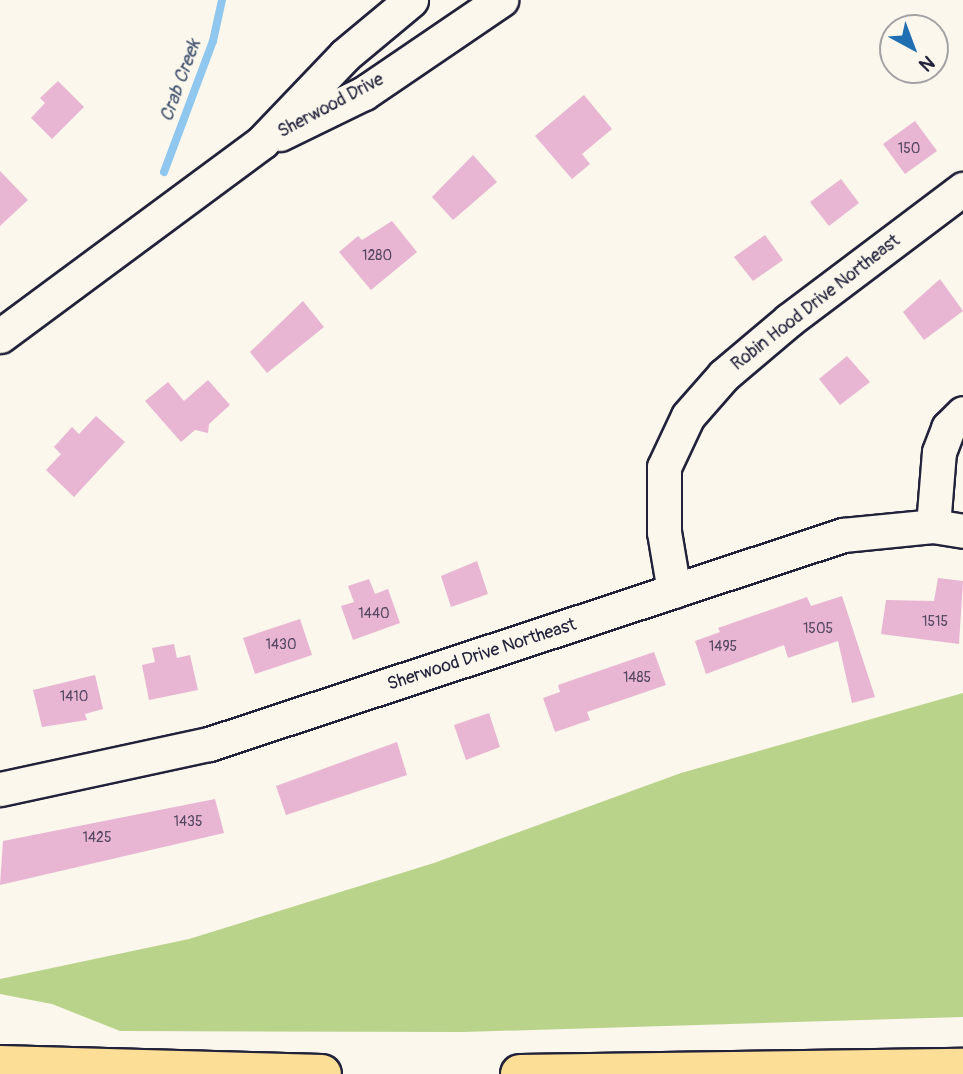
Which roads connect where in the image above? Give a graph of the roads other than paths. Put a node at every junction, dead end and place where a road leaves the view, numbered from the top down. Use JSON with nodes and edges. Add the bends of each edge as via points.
{"nodes":[{"id":1,"x":411,"y":0,"type":"edge"},
{"id":2,"x":501,"y":0,"type":"edge"},
{"id":3,"x":262,"y":142,"type":"junction"},
{"id":4,"x":963,"y":190,"type":"edge"},
{"id":5,"x":0,"y":336,"type":"edge"},
{"id":6,"x":963,"y":413,"type":"edge"},
{"id":7,"x":948,"y":528,"type":"edge"},
{"id":8,"x":674,"y":591,"type":"junction"},
{"id":9,"x":0,"y":789,"type":"edge"},
{"id":10,"x":0,"y":1065,"type":"edge"},
{"id":11,"x":963,"y":1068,"type":"edge"},
{"id":12,"x":322,"y":1074,"type":"edge"},
{"id":13,"x":520,"y":1074,"type":"edge"}],
"edges":[{"from":1,"to":3,"type":"street","name":"Sherwood Drive","via":[[345,55]]},
{"from":2,"to":3,"type":"street","name":"Sherwood Drive","via":[[364,93]]},
{"from":3,"to":5,"type":"street"},
{"from":4,"to":8,"type":"street","name":"Robin Hood Drive Northeast","via":[[789,320],[724,375],[688,416],[664,467],[664,531]]},
{"from":6,"to":7,"type":"street","via":[[948,428],[939,452]]},
{"from":7,"to":8,"type":"street","name":"Sherwood Drive Northeast","via":[[842,535]]},
{"from":8,"to":9,"type":"street","name":"Sherwood Drive Northeast","via":[[209,744]]},
{"from":10,"to":12,"type":"highway"},
{"from":11,"to":13,"type":"highway"}]}
